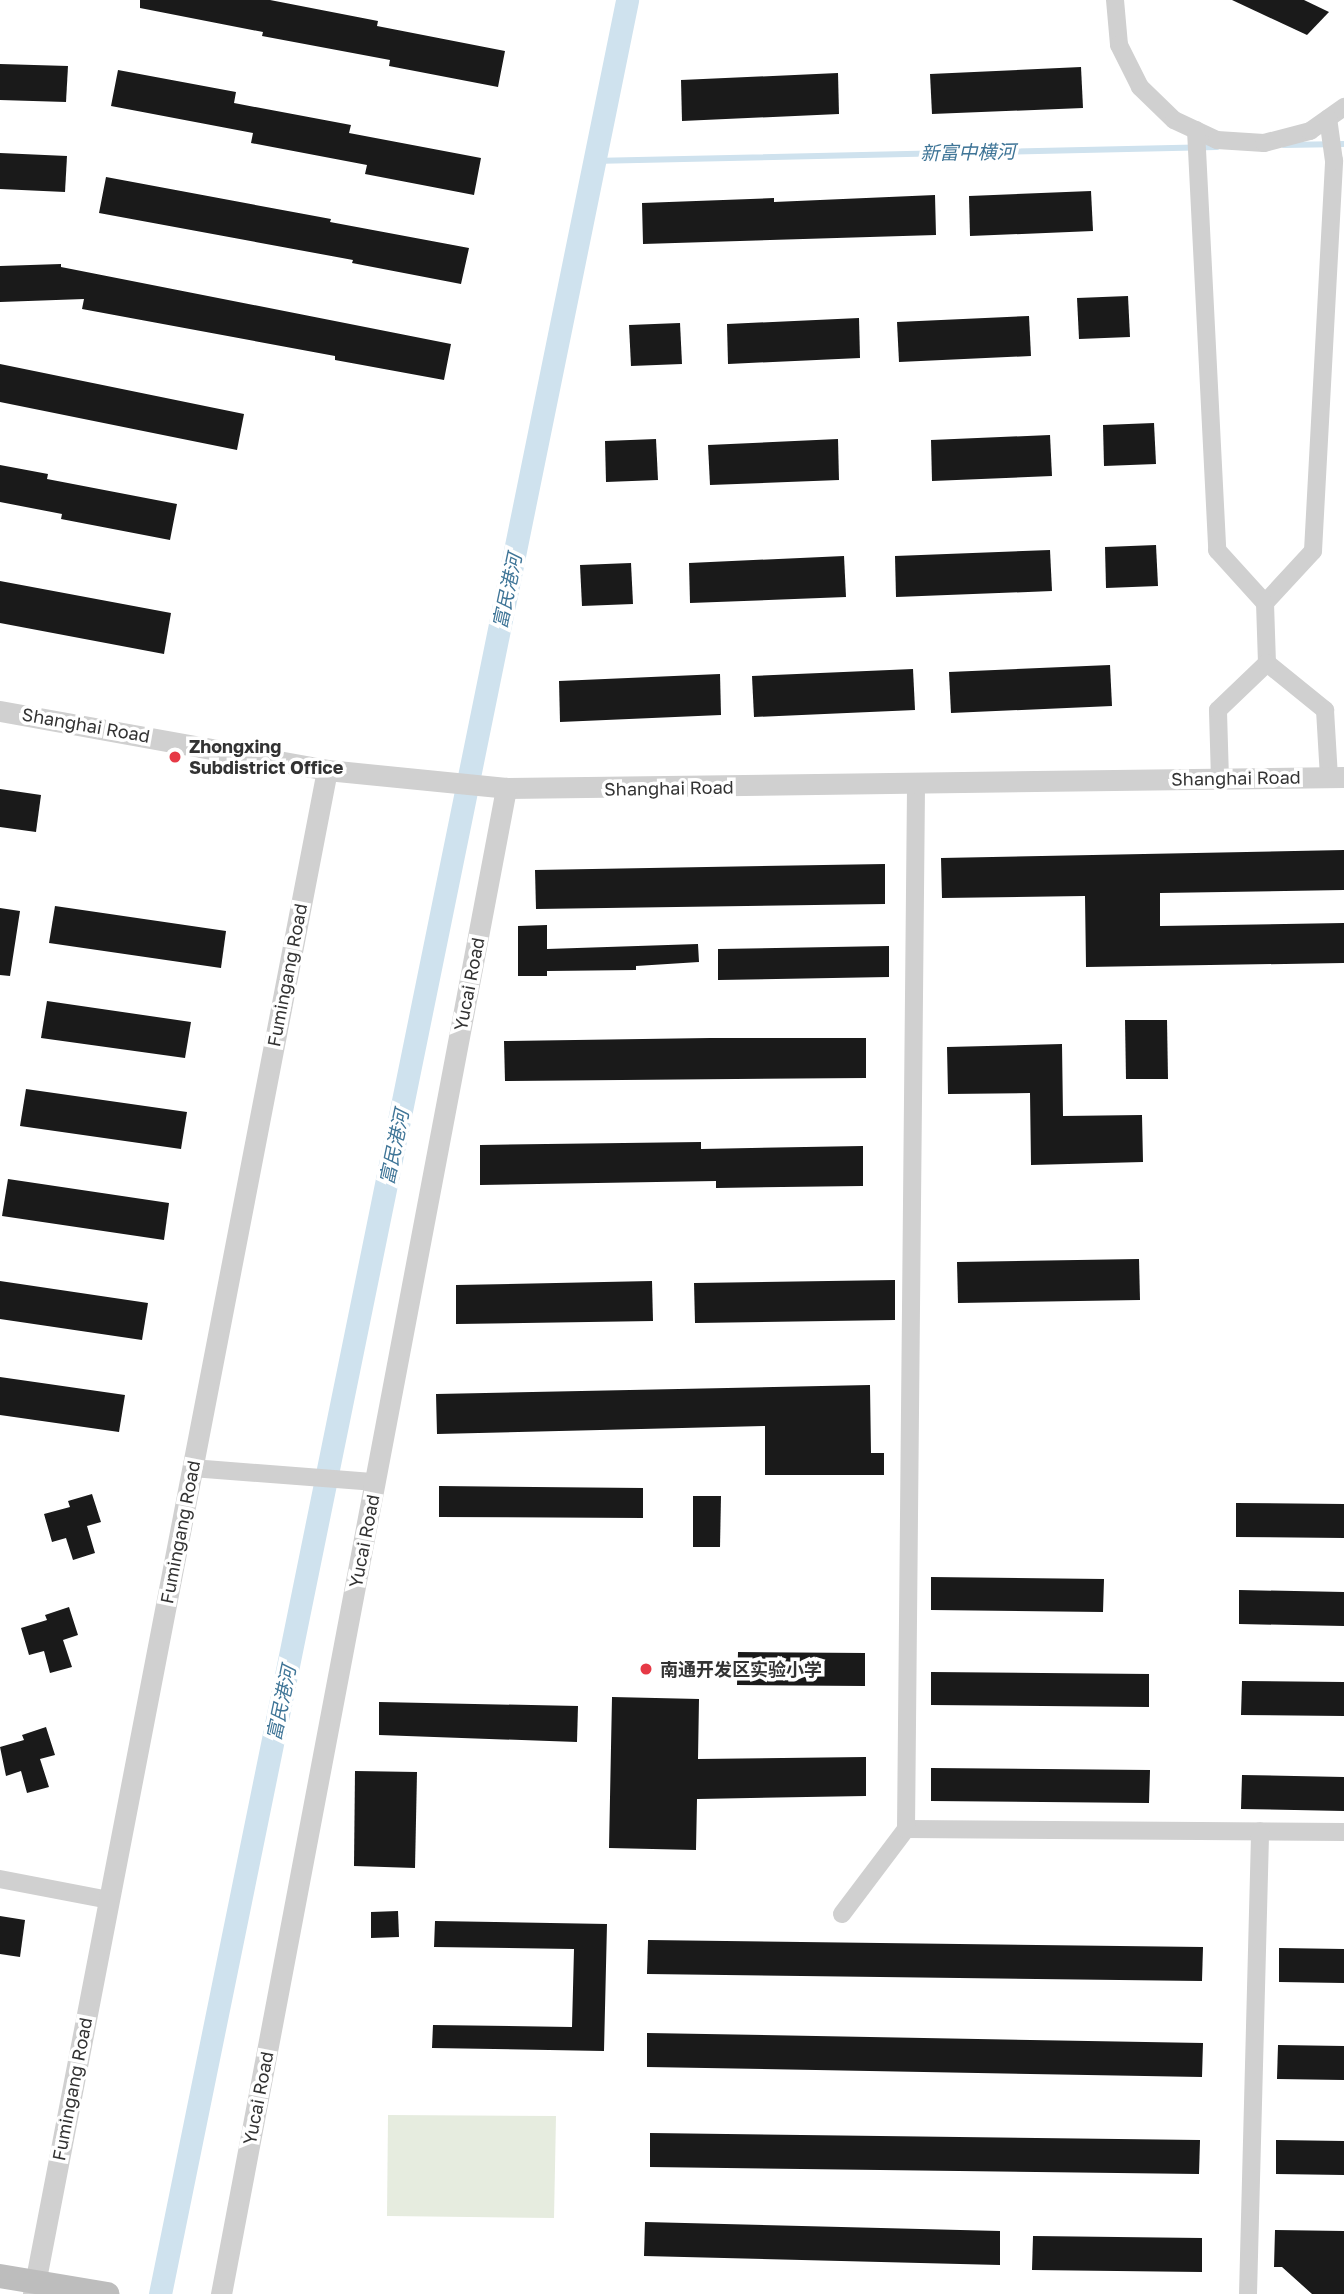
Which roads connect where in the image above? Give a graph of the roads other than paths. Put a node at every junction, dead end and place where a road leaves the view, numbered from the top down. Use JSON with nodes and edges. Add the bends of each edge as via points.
{"nodes":[{"id":1,"x":1115,"y":0,"type":"edge"},
{"id":2,"x":1344,"y":107,"type":"edge"},
{"id":3,"x":1328,"y":118,"type":"junction"},
{"id":4,"x":1196,"y":130,"type":"junction"},
{"id":5,"x":1265,"y":603,"type":"junction"},
{"id":6,"x":1268,"y":663,"type":"junction"},
{"id":7,"x":0,"y":710,"type":"edge"},
{"id":8,"x":327,"y":770,"type":"junction"},
{"id":9,"x":1336,"y":777,"type":"edge"},
{"id":10,"x":1220,"y":779,"type":"junction"},
{"id":11,"x":916,"y":783,"type":"junction"},
{"id":12,"x":505,"y":788,"type":"junction"},
{"id":13,"x":192,"y":1468,"type":"junction"},
{"id":14,"x":374,"y":1482,"type":"junction"},
{"id":15,"x":906,"y":1829,"type":"junction"},
{"id":16,"x":1260,"y":1831,"type":"junction"},
{"id":17,"x":1344,"y":1832,"type":"edge"},
{"id":18,"x":0,"y":1878,"type":"edge"},
{"id":19,"x":109,"y":1900,"type":"junction"},
{"id":20,"x":842,"y":1914,"type":"dead end"},
{"id":21,"x":0,"y":2276,"type":"edge"},
{"id":22,"x":34,"y":2288,"type":"edge"},
{"id":23,"x":107,"y":2294,"type":"edge"},
{"id":24,"x":221,"y":2294,"type":"edge"},
{"id":25,"x":1248,"y":2294,"type":"edge"}],
"edges":[{"from":1,"to":4,"type":"street","via":[[1119,45],[1140,87],[1174,120]]},
{"from":2,"to":3,"type":"street"},
{"from":3,"to":4,"type":"street","via":[[1310,131],[1264,143],[1217,140]]},
{"from":3,"to":5,"type":"street","via":[[1334,161],[1312,551]]},
{"from":4,"to":5,"type":"street","via":[[1217,550]]},
{"from":5,"to":6,"type":"street"},
{"from":6,"to":9,"type":"street","via":[[1325,710]]},
{"from":6,"to":10,"type":"street","via":[[1218,710]]},
{"from":7,"to":8,"type":"street","name":"Shanghai Road"},
{"from":8,"to":12,"type":"street","name":"Shanghai Road"},
{"from":8,"to":13,"type":"street","name":"Fumingang Road"},
{"from":9,"to":10,"type":"street","name":"Shanghai Road"},
{"from":10,"to":11,"type":"street","name":"Shanghai Road"},
{"from":11,"to":12,"type":"street","name":"Shanghai Road"},
{"from":11,"to":15,"type":"street"},
{"from":12,"to":14,"type":"street","name":"Yucai Road"},
{"from":13,"to":14,"type":"street"},
{"from":13,"to":19,"type":"street","name":"Fumingang Road"},
{"from":14,"to":24,"type":"street","name":"Yucai Road"},
{"from":15,"to":16,"type":"street"},
{"from":15,"to":20,"type":"street"},
{"from":16,"to":17,"type":"street"},
{"from":16,"to":25,"type":"street"},
{"from":18,"to":19,"type":"street"},
{"from":19,"to":22,"type":"street","name":"Fumingang Road"},
{"from":21,"to":22,"type":"main road"},
{"from":22,"to":23,"type":"main road"}]}
